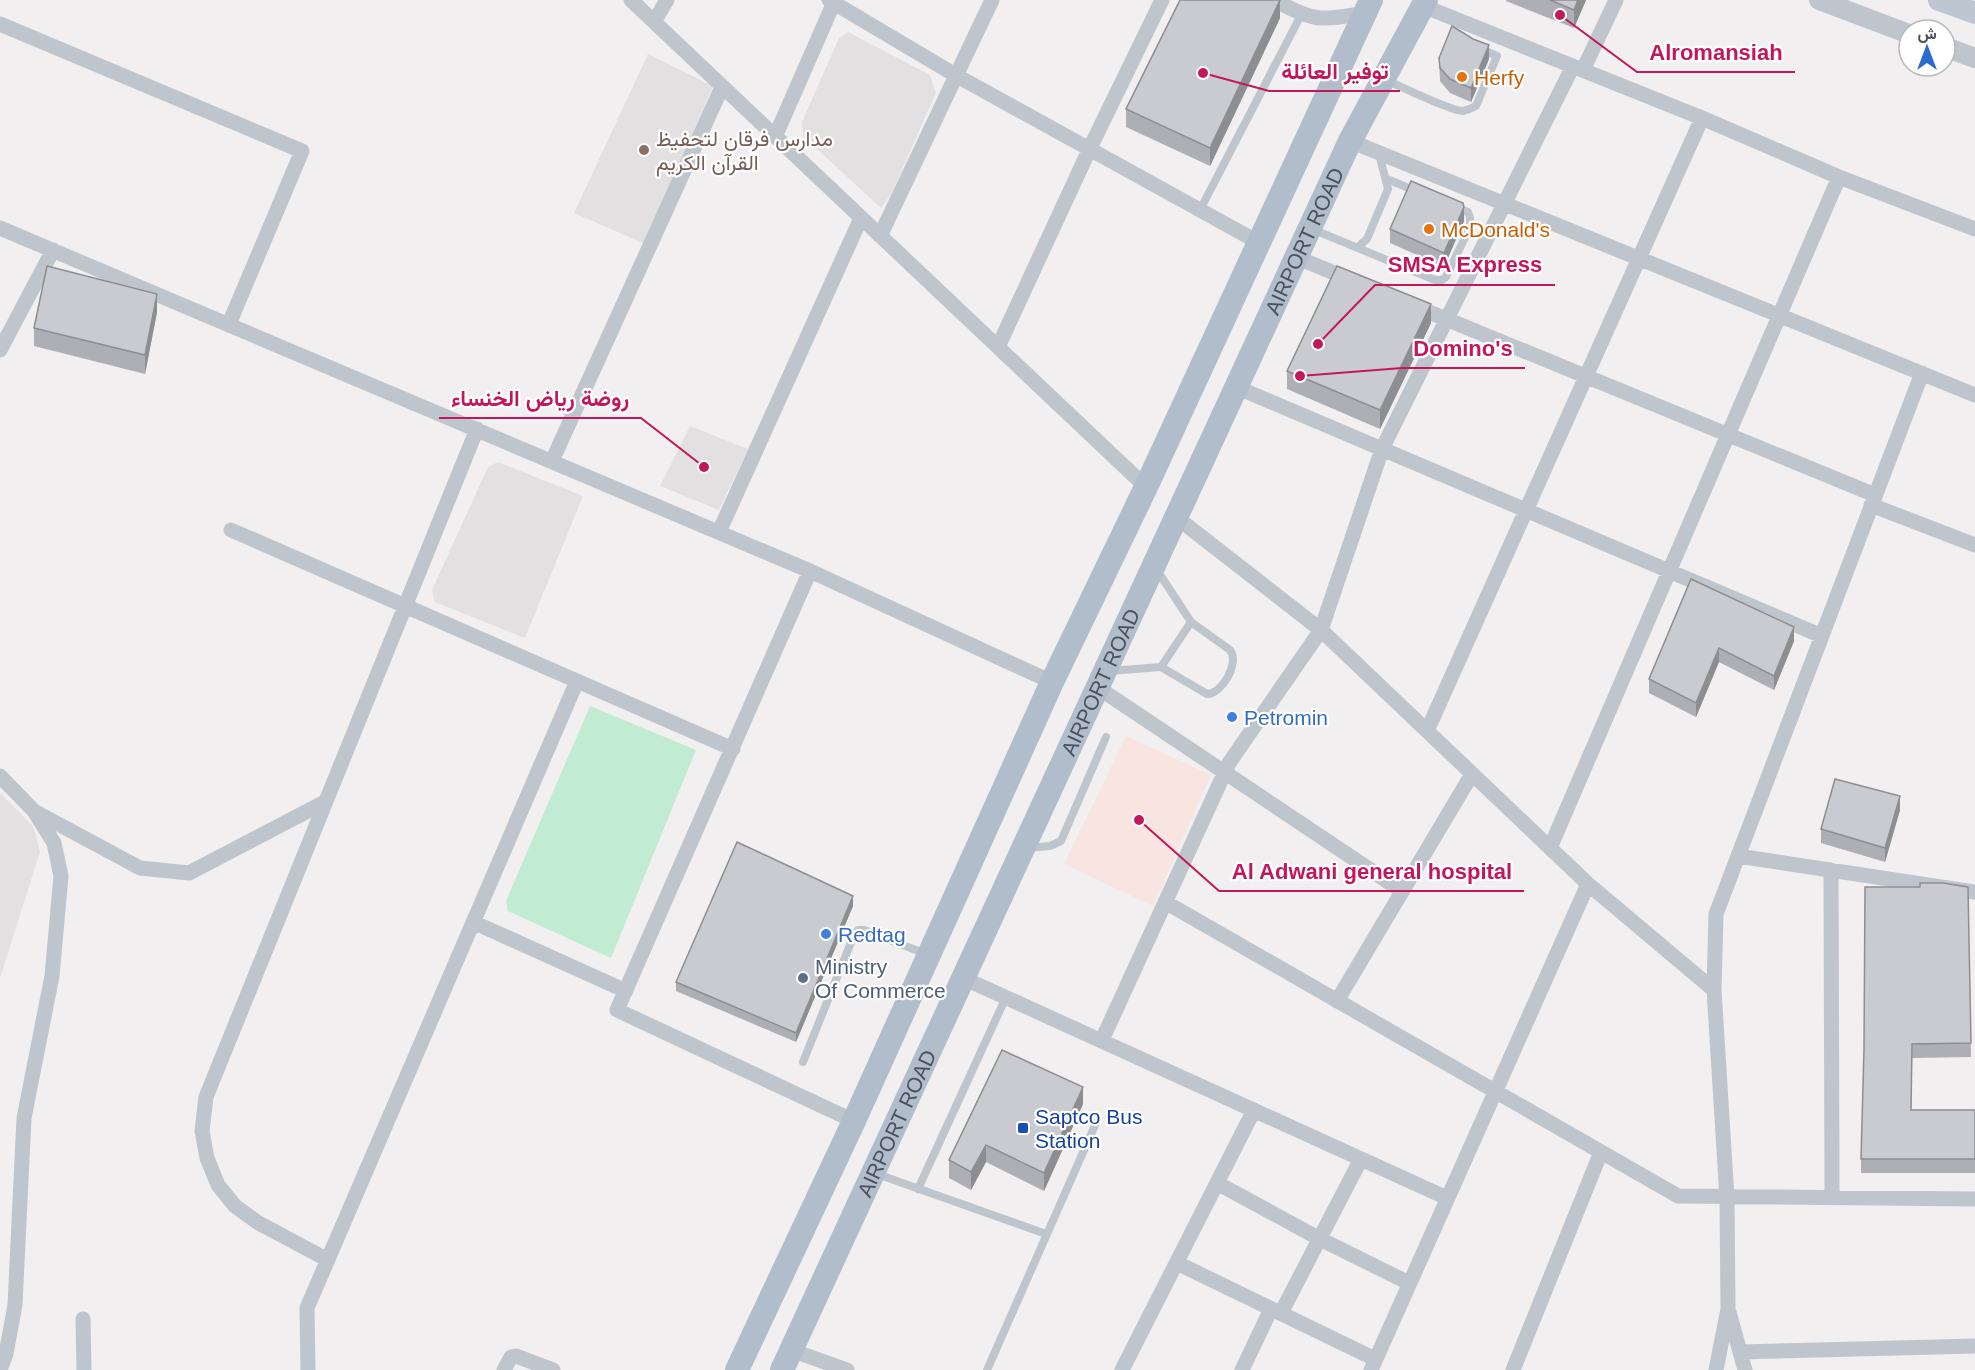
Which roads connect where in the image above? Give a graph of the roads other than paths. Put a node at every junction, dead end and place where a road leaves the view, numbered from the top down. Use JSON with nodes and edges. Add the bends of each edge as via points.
{"nodes":[{"id":1,"x":631,"y":0,"type":"edge"},
{"id":2,"x":667,"y":0,"type":"edge"},
{"id":3,"x":992,"y":0,"type":"edge"},
{"id":4,"x":1162,"y":0,"type":"edge"},
{"id":5,"x":1275,"y":0,"type":"edge"},
{"id":6,"x":1616,"y":0,"type":"edge"},
{"id":7,"x":1819,"y":0,"type":"edge"},
{"id":8,"x":1939,"y":0,"type":"edge"},
{"id":9,"x":833,"y":1,"type":"edge"},
{"id":10,"x":1424,"y":3,"type":"edge"},
{"id":11,"x":1368,"y":6,"type":"edge"},
{"id":12,"x":1975,"y":13,"type":"edge"},
{"id":13,"x":1301,"y":15,"type":"junction"},
{"id":14,"x":654,"y":22,"type":"junction"},
{"id":15,"x":0,"y":24,"type":"edge"},
{"id":16,"x":1897,"y":29,"type":"edge"},
{"id":17,"x":1478,"y":48,"type":"edge"},
{"id":18,"x":1957,"y":51,"type":"edge"},
{"id":19,"x":1975,"y":58,"type":"edge"},
{"id":20,"x":1578,"y":68,"type":"junction"},
{"id":21,"x":957,"y":76,"type":"junction"},
{"id":22,"x":1383,"y":79,"type":"junction"},
{"id":23,"x":722,"y":87,"type":"junction"},
{"id":24,"x":1702,"y":117,"type":"junction"},
{"id":25,"x":775,"y":137,"type":"junction"},
{"id":26,"x":1350,"y":141,"type":"junction"},
{"id":27,"x":1090,"y":148,"type":"junction"},
{"id":28,"x":1379,"y":154,"type":"junction"},
{"id":29,"x":1839,"y":177,"type":"junction"},
{"id":30,"x":1387,"y":179,"type":"junction"},
{"id":31,"x":1427,"y":195,"type":"edge"},
{"id":32,"x":1504,"y":203,"type":"junction"},
{"id":33,"x":1448,"y":204,"type":"edge"},
{"id":34,"x":1200,"y":210,"type":"junction"},
{"id":35,"x":861,"y":218,"type":"junction"},
{"id":36,"x":0,"y":228,"type":"edge"},
{"id":37,"x":1309,"y":228,"type":"junction"},
{"id":38,"x":1975,"y":229,"type":"edge"},
{"id":39,"x":880,"y":236,"type":"junction"},
{"id":40,"x":1258,"y":242,"type":"junction"},
{"id":41,"x":1358,"y":247,"type":"junction"},
{"id":42,"x":53,"y":250,"type":"junction"},
{"id":43,"x":1296,"y":257,"type":"junction"},
{"id":44,"x":1639,"y":258,"type":"junction"},
{"id":45,"x":1360,"y":284,"type":"edge"},
{"id":46,"x":1393,"y":297,"type":"edge"},
{"id":47,"x":1779,"y":315,"type":"junction"},
{"id":48,"x":1447,"y":319,"type":"junction"},
{"id":49,"x":229,"y":324,"type":"junction"},
{"id":50,"x":998,"y":347,"type":"junction"},
{"id":51,"x":0,"y":350,"type":"edge"},
{"id":52,"x":1922,"y":373,"type":"junction"},
{"id":53,"x":1586,"y":377,"type":"junction"},
{"id":54,"x":1236,"y":387,"type":"junction"},
{"id":55,"x":1975,"y":395,"type":"edge"},
{"id":56,"x":477,"y":429,"type":"junction"},
{"id":57,"x":1728,"y":435,"type":"junction"},
{"id":58,"x":1382,"y":449,"type":"junction"},
{"id":59,"x":552,"y":461,"type":"junction"},
{"id":60,"x":1146,"y":487,"type":"junction"},
{"id":61,"x":1873,"y":500,"type":"junction"},
{"id":62,"x":1526,"y":510,"type":"junction"},
{"id":63,"x":1176,"y":517,"type":"junction"},
{"id":64,"x":231,"y":530,"type":"dead end"},
{"id":65,"x":719,"y":532,"type":"junction"},
{"id":66,"x":1975,"y":545,"type":"edge"},
{"id":67,"x":1154,"y":565,"type":"junction"},
{"id":68,"x":810,"y":571,"type":"junction"},
{"id":69,"x":1669,"y":571,"type":"junction"},
{"id":70,"x":405,"y":606,"type":"junction"},
{"id":71,"x":1191,"y":622,"type":"junction"},
{"id":72,"x":1321,"y":630,"type":"junction"},
{"id":73,"x":1822,"y":636,"type":"junction"},
{"id":74,"x":1161,"y":667,"type":"junction"},
{"id":75,"x":1101,"y":679,"type":"junction"},
{"id":76,"x":577,"y":681,"type":"junction"},
{"id":77,"x":1052,"y":682,"type":"junction"},
{"id":78,"x":1427,"y":731,"type":"junction"},
{"id":79,"x":1106,"y":737,"type":"dead end"},
{"id":80,"x":733,"y":749,"type":"junction"},
{"id":81,"x":1225,"y":772,"type":"junction"},
{"id":82,"x":1472,"y":774,"type":"junction"},
{"id":83,"x":0,"y":776,"type":"edge"},
{"id":84,"x":325,"y":802,"type":"junction"},
{"id":85,"x":34,"y":811,"type":"junction"},
{"id":86,"x":1023,"y":848,"type":"junction"},
{"id":87,"x":1550,"y":848,"type":"junction"},
{"id":88,"x":1738,"y":856,"type":"junction"},
{"id":89,"x":1832,"y":870,"type":"junction"},
{"id":90,"x":1588,"y":884,"type":"junction"},
{"id":91,"x":1402,"y":891,"type":"junction"},
{"id":92,"x":1975,"y":892,"type":"edge"},
{"id":93,"x":1165,"y":902,"type":"junction"},
{"id":94,"x":473,"y":922,"type":"junction"},
{"id":95,"x":930,"y":955,"type":"junction"},
{"id":96,"x":963,"y":978,"type":"junction"},
{"id":97,"x":1714,"y":990,"type":"junction"},
{"id":98,"x":626,"y":991,"type":"junction"},
{"id":99,"x":1006,"y":997,"type":"junction"},
{"id":100,"x":1337,"y":1001,"type":"junction"},
{"id":101,"x":1101,"y":1040,"type":"junction"},
{"id":102,"x":803,"y":1062,"type":"dead end"},
{"id":103,"x":1495,"y":1092,"type":"junction"},
{"id":104,"x":1254,"y":1110,"type":"junction"},
{"id":105,"x":854,"y":1121,"type":"junction"},
{"id":106,"x":1096,"y":1123,"type":"dead end"},
{"id":107,"x":1601,"y":1152,"type":"junction"},
{"id":108,"x":1361,"y":1159,"type":"junction"},
{"id":109,"x":873,"y":1172,"type":"junction"},
{"id":110,"x":1217,"y":1183,"type":"junction"},
{"id":111,"x":918,"y":1189,"type":"junction"},
{"id":112,"x":1832,"y":1196,"type":"junction"},
{"id":113,"x":1447,"y":1198,"type":"junction"},
{"id":114,"x":1727,"y":1198,"type":"junction"},
{"id":115,"x":1975,"y":1199,"type":"edge"},
{"id":116,"x":1046,"y":1234,"type":"junction"},
{"id":117,"x":1320,"y":1239,"type":"junction"},
{"id":118,"x":328,"y":1260,"type":"junction"},
{"id":119,"x":1177,"y":1263,"type":"junction"},
{"id":120,"x":1409,"y":1283,"type":"junction"},
{"id":121,"x":1728,"y":1309,"type":"junction"},
{"id":122,"x":1276,"y":1311,"type":"junction"},
{"id":123,"x":83,"y":1319,"type":"dead end"},
{"id":124,"x":1975,"y":1346,"type":"edge"},
{"id":125,"x":1740,"y":1352,"type":"junction"},
{"id":126,"x":786,"y":1360,"type":"edge"},
{"id":127,"x":1373,"y":1365,"type":"edge"},
{"id":128,"x":0,"y":1370,"type":"edge"},
{"id":129,"x":84,"y":1370,"type":"edge"},
{"id":130,"x":308,"y":1370,"type":"edge"},
{"id":131,"x":504,"y":1370,"type":"edge"},
{"id":132,"x":553,"y":1370,"type":"edge"},
{"id":133,"x":737,"y":1370,"type":"edge"},
{"id":134,"x":845,"y":1370,"type":"edge"},
{"id":135,"x":987,"y":1370,"type":"edge"},
{"id":136,"x":1122,"y":1370,"type":"edge"},
{"id":137,"x":1242,"y":1370,"type":"edge"},
{"id":138,"x":1513,"y":1370,"type":"edge"},
{"id":139,"x":1716,"y":1370,"type":"edge"},
{"id":140,"x":1745,"y":1370,"type":"edge"}],
"edges":[{"from":1,"to":14,"type":"street"},
{"from":2,"to":14,"type":"street"},
{"from":3,"to":21,"type":"street"},
{"from":4,"to":27,"type":"street"},
{"from":5,"to":13,"type":"street"},
{"from":6,"to":20,"type":"street"},
{"from":7,"to":16,"type":"street"},
{"from":8,"to":12,"type":"main road"},
{"from":9,"to":21,"type":"street"},
{"from":9,"to":25,"type":"street"},
{"from":10,"to":20,"type":"street","via":[[1459,25]]},
{"from":10,"to":22,"type":"main road","name":"AIRPORT ROAD"},
{"from":11,"to":13,"type":"street","via":[[1329,18]]},
{"from":11,"to":40,"type":"main road","name":"AIRPORT ROAD"},
{"from":13,"to":34,"type":"lane"},
{"from":14,"to":23,"type":"street"},
{"from":15,"to":49,"type":"street","via":[[302,151]]},
{"from":17,"to":22,"type":"lane","via":[[1497,56],[1476,106],[1464,111]]},
{"from":18,"to":19,"type":"street"},
{"from":20,"to":24,"type":"street"},
{"from":20,"to":32,"type":"street"},
{"from":21,"to":27,"type":"street"},
{"from":21,"to":39,"type":"street"},
{"from":22,"to":26,"type":"main road","name":"AIRPORT ROAD"},
{"from":23,"to":25,"type":"street"},
{"from":23,"to":59,"type":"street"},
{"from":24,"to":29,"type":"street"},
{"from":24,"to":44,"type":"street"},
{"from":25,"to":35,"type":"street"},
{"from":26,"to":28,"type":"street"},
{"from":26,"to":37,"type":"main road","name":"AIRPORT ROAD"},
{"from":27,"to":34,"type":"street"},
{"from":27,"to":50,"type":"street"},
{"from":28,"to":30,"type":"lane"},
{"from":28,"to":32,"type":"street"},
{"from":29,"to":38,"type":"street"},
{"from":29,"to":47,"type":"street"},
{"from":30,"to":31,"type":"lane"},
{"from":30,"to":41,"type":"lane","via":[[1388,189],[1367,239]]},
{"from":32,"to":44,"type":"street"},
{"from":32,"to":48,"type":"street"},
{"from":33,"to":41,"type":"lane","via":[[1468,212],[1470,227],[1442,280]]},
{"from":34,"to":40,"type":"street"},
{"from":35,"to":39,"type":"street"},
{"from":35,"to":65,"type":"street"},
{"from":36,"to":42,"type":"street"},
{"from":37,"to":41,"type":"lane"},
{"from":37,"to":43,"type":"main road","name":"AIRPORT ROAD"},
{"from":39,"to":50,"type":"street"},
{"from":40,"to":60,"type":"main road","name":"AIRPORT ROAD"},
{"from":42,"to":49,"type":"street"},
{"from":42,"to":51,"type":"street"},
{"from":43,"to":45,"type":"street"},
{"from":43,"to":54,"type":"main road","name":"AIRPORT ROAD"},
{"from":44,"to":47,"type":"street"},
{"from":44,"to":53,"type":"street"},
{"from":46,"to":48,"type":"street"},
{"from":47,"to":52,"type":"street"},
{"from":47,"to":57,"type":"street"},
{"from":48,"to":53,"type":"street"},
{"from":48,"to":58,"type":"street"},
{"from":49,"to":56,"type":"street"},
{"from":50,"to":60,"type":"street"},
{"from":52,"to":55,"type":"street"},
{"from":52,"to":61,"type":"street"},
{"from":53,"to":57,"type":"street"},
{"from":53,"to":62,"type":"street"},
{"from":54,"to":58,"type":"street"},
{"from":54,"to":63,"type":"main road","name":"AIRPORT ROAD"},
{"from":56,"to":59,"type":"street"},
{"from":56,"to":70,"type":"street"},
{"from":57,"to":61,"type":"street"},
{"from":57,"to":69,"type":"street"},
{"from":58,"to":62,"type":"street"},
{"from":58,"to":72,"type":"street"},
{"from":59,"to":65,"type":"street"},
{"from":60,"to":77,"type":"main road","name":"AIRPORT ROAD"},
{"from":61,"to":66,"type":"street"},
{"from":61,"to":73,"type":"street"},
{"from":62,"to":69,"type":"street"},
{"from":62,"to":78,"type":"street"},
{"from":63,"to":67,"type":"main road","name":"AIRPORT ROAD"},
{"from":63,"to":72,"type":"street"},
{"from":64,"to":70,"type":"street"},
{"from":65,"to":68,"type":"street"},
{"from":67,"to":71,"type":"lane"},
{"from":67,"to":75,"type":"main road","name":"AIRPORT ROAD"},
{"from":68,"to":77,"type":"street"},
{"from":68,"to":80,"type":"street"},
{"from":69,"to":73,"type":"street"},
{"from":69,"to":87,"type":"street"},
{"from":70,"to":76,"type":"street"},
{"from":70,"to":84,"type":"street"},
{"from":71,"to":74,"type":"lane"},
{"from":71,"to":74,"type":"lane","via":[[1234,656],[1235,664],[1219,690],[1208,694]]},
{"from":72,"to":78,"type":"street"},
{"from":72,"to":81,"type":"street"},
{"from":73,"to":88,"type":"street"},
{"from":74,"to":75,"type":"lane"},
{"from":75,"to":81,"type":"street"},
{"from":75,"to":86,"type":"main road","name":"AIRPORT ROAD"},
{"from":76,"to":80,"type":"street"},
{"from":76,"to":94,"type":"street"},
{"from":77,"to":95,"type":"main road","name":"AIRPORT ROAD"},
{"from":78,"to":82,"type":"street"},
{"from":79,"to":86,"type":"lane","via":[[1061,841]]},
{"from":80,"to":98,"type":"street"},
{"from":81,"to":91,"type":"street"},
{"from":81,"to":93,"type":"street"},
{"from":82,"to":87,"type":"street"},
{"from":82,"to":91,"type":"street"},
{"from":83,"to":85,"type":"street"},
{"from":84,"to":85,"type":"street","via":[[189,873],[140,868]]},
{"from":84,"to":118,"type":"street","via":[[206,1097],[202,1131],[218,1185],[235,1206]]},
{"from":85,"to":128,"type":"street","via":[[54,843],[61,876],[52,976],[24,1118],[15,1305]]},
{"from":86,"to":96,"type":"main road","name":"AIRPORT ROAD"},
{"from":87,"to":90,"type":"street"},
{"from":88,"to":89,"type":"street"},
{"from":88,"to":97,"type":"street","via":[[1716,914]]},
{"from":89,"to":92,"type":"street"},
{"from":89,"to":112,"type":"street"},
{"from":90,"to":97,"type":"street"},
{"from":90,"to":103,"type":"street"},
{"from":91,"to":100,"type":"street"},
{"from":93,"to":100,"type":"street"},
{"from":93,"to":101,"type":"street"},
{"from":94,"to":98,"type":"street"},
{"from":94,"to":118,"type":"street"},
{"from":95,"to":102,"type":"lane","via":[[858,930]]},
{"from":95,"to":105,"type":"main road","name":"AIRPORT ROAD"},
{"from":96,"to":99,"type":"street"},
{"from":96,"to":109,"type":"main road","name":"AIRPORT ROAD"},
{"from":97,"to":114,"type":"street"},
{"from":98,"to":105,"type":"street","via":[[617,1010]]},
{"from":99,"to":101,"type":"street"},
{"from":99,"to":111,"type":"lane"},
{"from":100,"to":103,"type":"street"},
{"from":101,"to":104,"type":"street"},
{"from":103,"to":107,"type":"street"},
{"from":103,"to":113,"type":"street"},
{"from":104,"to":108,"type":"street"},
{"from":104,"to":110,"type":"street"},
{"from":105,"to":133,"type":"main road","name":"AIRPORT ROAD"},
{"from":106,"to":116,"type":"lane"},
{"from":107,"to":114,"type":"street","via":[[1678,1196]]},
{"from":107,"to":138,"type":"street"},
{"from":108,"to":113,"type":"street"},
{"from":108,"to":117,"type":"street"},
{"from":109,"to":111,"type":"lane"},
{"from":109,"to":126,"type":"main road","name":"AIRPORT ROAD"},
{"from":110,"to":117,"type":"street"},
{"from":110,"to":119,"type":"street"},
{"from":111,"to":116,"type":"lane"},
{"from":112,"to":114,"type":"street"},
{"from":112,"to":115,"type":"street"},
{"from":113,"to":120,"type":"street"},
{"from":114,"to":121,"type":"street"},
{"from":116,"to":135,"type":"lane"},
{"from":117,"to":120,"type":"street"},
{"from":117,"to":122,"type":"street"},
{"from":118,"to":130,"type":"street","via":[[307,1308]]},
{"from":119,"to":122,"type":"street"},
{"from":119,"to":136,"type":"street"},
{"from":120,"to":127,"type":"street"},
{"from":121,"to":125,"type":"street"},
{"from":121,"to":139,"type":"street"},
{"from":122,"to":127,"type":"street"},
{"from":122,"to":137,"type":"street"},
{"from":123,"to":129,"type":"street"},
{"from":124,"to":125,"type":"street"},
{"from":125,"to":140,"type":"street"},
{"from":126,"to":134,"type":"street"},
{"from":131,"to":132,"type":"street","via":[[511,1357],[516,1356]]}]}
